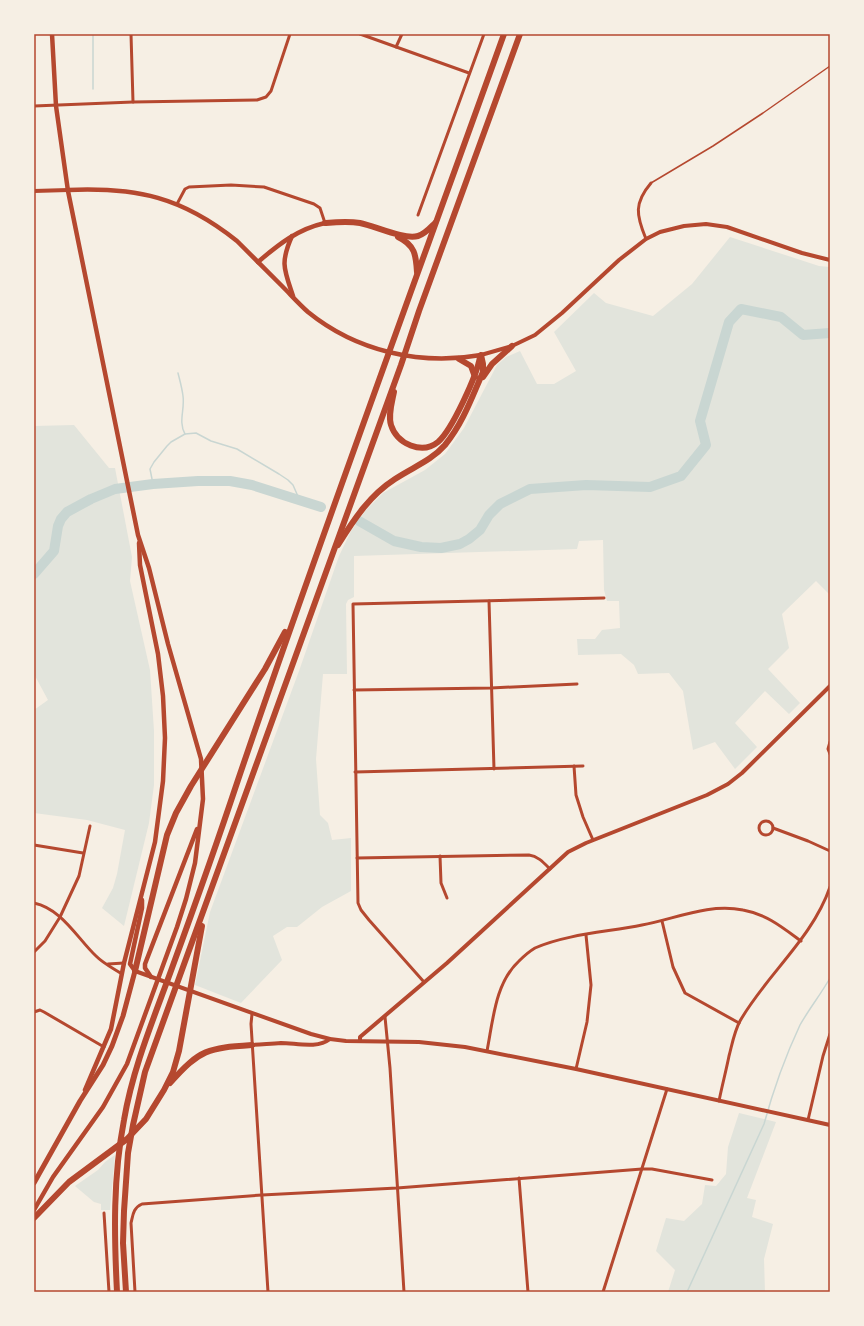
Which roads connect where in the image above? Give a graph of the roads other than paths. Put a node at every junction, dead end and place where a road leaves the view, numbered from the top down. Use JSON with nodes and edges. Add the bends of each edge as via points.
{"nodes":[{"id":1,"x":52,"y":34,"type":"edge"},
{"id":2,"x":131,"y":34,"type":"edge"},
{"id":3,"x":290,"y":34,"type":"edge"},
{"id":4,"x":360,"y":34,"type":"edge"},
{"id":5,"x":402,"y":34,"type":"edge"},
{"id":6,"x":484,"y":34,"type":"edge"},
{"id":7,"x":504,"y":34,"type":"edge"},
{"id":8,"x":521,"y":34,"type":"edge"},
{"id":9,"x":396,"y":47,"type":"junction"},
{"id":10,"x":830,"y":66,"type":"edge"},
{"id":11,"x":469,"y":73,"type":"junction"},
{"id":12,"x":132,"y":102,"type":"junction"},
{"id":13,"x":34,"y":106,"type":"edge"},
{"id":14,"x":56,"y":106,"type":"junction"},
{"id":15,"x":651,"y":183,"type":"joint"},
{"id":16,"x":68,"y":190,"type":"junction"},
{"id":17,"x":34,"y":191,"type":"edge"},
{"id":18,"x":177,"y":204,"type":"junction"},
{"id":19,"x":418,"y":216,"type":"dead end"},
{"id":20,"x":437,"y":220,"type":"junction"},
{"id":21,"x":325,"y":223,"type":"junction"},
{"id":22,"x":378,"y":228,"type":"junction"},
{"id":23,"x":293,"y":235,"type":"junction"},
{"id":24,"x":646,"y":239,"type":"junction"},
{"id":25,"x":830,"y":260,"type":"edge"},
{"id":26,"x":258,"y":262,"type":"junction"},
{"id":27,"x":417,"y":276,"type":"junction"},
{"id":28,"x":294,"y":298,"type":"junction"},
{"id":29,"x":512,"y":346,"type":"junction"},
{"id":30,"x":480,"y":355,"type":"junction"},
{"id":31,"x":459,"y":359,"type":"junction"},
{"id":32,"x":400,"y":366,"type":"junction"},
{"id":33,"x":475,"y":377,"type":"junction"},
{"id":34,"x":476,"y":386,"type":"junction"},
{"id":35,"x":138,"y":535,"type":"junction"},
{"id":36,"x":331,"y":556,"type":"junction"},
{"id":37,"x":604,"y":598,"type":"dead end"},
{"id":38,"x":489,"y":600,"type":"junction"},
{"id":39,"x":294,"y":617,"type":"junction"},
{"id":40,"x":577,"y":684,"type":"dead end"},
{"id":41,"x":830,"y":686,"type":"edge"},
{"id":42,"x":491,"y":688,"type":"junction"},
{"id":43,"x":354,"y":690,"type":"junction"},
{"id":44,"x":830,"y":742,"type":"edge"},
{"id":45,"x":830,"y":754,"type":"edge"},
{"id":46,"x":574,"y":766,"type":"junction"},
{"id":47,"x":583,"y":766,"type":"dead end"},
{"id":48,"x":494,"y":768,"type":"junction"},
{"id":49,"x":355,"y":772,"type":"junction"},
{"id":50,"x":201,"y":814,"type":"junction"},
{"id":51,"x":90,"y":826,"type":"dead end"},
{"id":52,"x":773,"y":828,"type":"junction"},
{"id":53,"x":593,"y":840,"type":"junction"},
{"id":54,"x":34,"y":845,"type":"edge"},
{"id":55,"x":830,"y":851,"type":"edge"},
{"id":56,"x":84,"y":853,"type":"junction"},
{"id":57,"x":440,"y":856,"type":"junction"},
{"id":58,"x":357,"y":858,"type":"junction"},
{"id":59,"x":550,"y":869,"type":"junction"},
{"id":60,"x":830,"y":886,"type":"edge"},
{"id":61,"x":141,"y":895,"type":"junction"},
{"id":62,"x":447,"y":898,"type":"dead end"},
{"id":63,"x":34,"y":903,"type":"edge"},
{"id":64,"x":206,"y":906,"type":"junction"},
{"id":65,"x":60,"y":917,"type":"junction"},
{"id":66,"x":662,"y":921,"type":"junction"},
{"id":67,"x":586,"y":935,"type":"junction"},
{"id":68,"x":800,"y":941,"type":"junction"},
{"id":69,"x":34,"y":952,"type":"edge"},
{"id":70,"x":124,"y":963,"type":"junction"},
{"id":71,"x":106,"y":964,"type":"junction"},
{"id":72,"x":135,"y":972,"type":"junction"},
{"id":73,"x":122,"y":974,"type":"junction"},
{"id":74,"x":151,"y":977,"type":"junction"},
{"id":75,"x":424,"y":982,"type":"junction"},
{"id":76,"x":35,"y":1011,"type":"edge"},
{"id":77,"x":252,"y":1014,"type":"junction"},
{"id":78,"x":385,"y":1017,"type":"junction"},
{"id":79,"x":739,"y":1023,"type":"junction"},
{"id":80,"x":829,"y":1036,"type":"edge"},
{"id":81,"x":330,"y":1039,"type":"junction"},
{"id":82,"x":387,"y":1041,"type":"junction"},
{"id":83,"x":360,"y":1042,"type":"junction"},
{"id":84,"x":252,"y":1045,"type":"junction"},
{"id":85,"x":104,"y":1047,"type":"junction"},
{"id":86,"x":487,"y":1051,"type":"junction"},
{"id":87,"x":576,"y":1069,"type":"junction"},
{"id":88,"x":667,"y":1089,"type":"junction"},
{"id":89,"x":164,"y":1090,"type":"junction"},
{"id":90,"x":80,"y":1100,"type":"junction"},
{"id":91,"x":719,"y":1101,"type":"junction"},
{"id":92,"x":808,"y":1120,"type":"junction"},
{"id":93,"x":830,"y":1125,"type":"edge"},
{"id":94,"x":642,"y":1169,"type":"junction"},
{"id":95,"x":519,"y":1178,"type":"junction"},
{"id":96,"x":712,"y":1180,"type":"dead end"},
{"id":97,"x":34,"y":1183,"type":"edge"},
{"id":98,"x":397,"y":1188,"type":"junction"},
{"id":99,"x":262,"y":1196,"type":"junction"},
{"id":100,"x":34,"y":1210,"type":"edge"},
{"id":101,"x":104,"y":1213,"type":"dead end"},
{"id":102,"x":34,"y":1218,"type":"edge"},
{"id":103,"x":109,"y":1292,"type":"edge"},
{"id":104,"x":117,"y":1292,"type":"edge"},
{"id":105,"x":126,"y":1292,"type":"edge"},
{"id":106,"x":135,"y":1292,"type":"edge"},
{"id":107,"x":268,"y":1292,"type":"edge"},
{"id":108,"x":404,"y":1292,"type":"edge"},
{"id":109,"x":528,"y":1292,"type":"edge"},
{"id":110,"x":603,"y":1292,"type":"edge"}],
"edges":[{"from":1,"to":14,"type":"main road"},
{"from":2,"to":12,"type":"street"},
{"from":3,"to":12,"type":"street","via":[[271,91],[266,97],[257,100]]},
{"from":4,"to":9,"type":"street"},
{"from":5,"to":9,"type":"street"},
{"from":6,"to":11,"type":"street"},
{"from":7,"to":20,"type":"highway"},
{"from":8,"to":32,"type":"highway"},
{"from":9,"to":11,"type":"street"},
{"from":10,"to":15,"type":"lane","via":[[763,114]]},
{"from":11,"to":19,"type":"street"},
{"from":12,"to":14,"type":"street"},
{"from":13,"to":14,"type":"street"},
{"from":14,"to":16,"type":"main road"},
{"from":15,"to":24,"type":"street","via":[[639,200],[638,209],[639,223]]},
{"from":16,"to":17,"type":"street"},
{"from":16,"to":18,"type":"main road","via":[[121,190]]},
{"from":16,"to":35,"type":"main road"},
{"from":18,"to":21,"type":"street","via":[[185,189],[189,187],[264,186],[314,204],[320,208]]},
{"from":18,"to":26,"type":"main road","via":[[225,231]]},
{"from":20,"to":22,"type":"highway","via":[[427,232],[417,236],[407,236]]},
{"from":20,"to":27,"type":"highway"},
{"from":21,"to":22,"type":"highway","via":[[348,222]]},
{"from":21,"to":23,"type":"main road"},
{"from":22,"to":27,"type":"highway","via":[[406,241],[413,249]]},
{"from":23,"to":26,"type":"main road"},
{"from":23,"to":28,"type":"main road","via":[[284,258],[286,276]]},
{"from":24,"to":25,"type":"street","via":[[660,232],[684,226],[706,224],[727,227]]},
{"from":24,"to":29,"type":"street","via":[[619,260],[562,314],[535,335]]},
{"from":26,"to":28,"type":"main road"},
{"from":27,"to":39,"type":"highway"},
{"from":28,"to":31,"type":"main road","via":[[318,319],[365,345],[399,354]]},
{"from":29,"to":30,"type":"street"},
{"from":29,"to":34,"type":"highway","via":[[492,364]]},
{"from":30,"to":31,"type":"main road"},
{"from":30,"to":33,"type":"highway"},
{"from":30,"to":34,"type":"highway","via":[[483,368]]},
{"from":31,"to":33,"type":"highway","via":[[471,366]]},
{"from":32,"to":33,"type":"highway","via":[[390,414],[391,425],[395,435],[402,442],[417,447],[437,443],[444,436]]},
{"from":32,"to":36,"type":"highway"},
{"from":34,"to":36,"type":"highway","via":[[458,428],[444,445],[430,459],[377,492],[355,518]]},
{"from":35,"to":50,"type":"main road","via":[[201,759]]},
{"from":35,"to":61,"type":"main road","via":[[140,565],[158,654],[165,738],[163,781],[155,842]]},
{"from":36,"to":64,"type":"highway"},
{"from":37,"to":38,"type":"street"},
{"from":38,"to":42,"type":"street"},
{"from":38,"to":43,"type":"street","via":[[353,604]]},
{"from":39,"to":72,"type":"highway","via":[[266,669],[176,813],[167,834]]},
{"from":39,"to":104,"type":"highway","via":[[133,1080],[123,1125],[114,1199]]},
{"from":40,"to":42,"type":"street"},
{"from":41,"to":53,"type":"street","via":[[728,784],[708,795]]},
{"from":42,"to":43,"type":"street"},
{"from":42,"to":48,"type":"street"},
{"from":43,"to":49,"type":"street"},
{"from":44,"to":45,"type":"street"},
{"from":46,"to":47,"type":"street"},
{"from":46,"to":48,"type":"street"},
{"from":46,"to":53,"type":"street","via":[[576,795]]},
{"from":48,"to":49,"type":"street"},
{"from":49,"to":58,"type":"street"},
{"from":50,"to":74,"type":"main road","via":[[194,839],[145,964]]},
{"from":50,"to":100,"type":"main road","via":[[186,899],[127,1064],[103,1106]]},
{"from":51,"to":56,"type":"street"},
{"from":52,"to":52,"type":"street","via":[[770,834],[766,835],[762,834],[760,828],[768,822]]},
{"from":52,"to":55,"type":"street"},
{"from":53,"to":59,"type":"street","via":[[568,852]]},
{"from":54,"to":56,"type":"street"},
{"from":56,"to":65,"type":"street","via":[[79,876]]},
{"from":57,"to":58,"type":"street"},
{"from":57,"to":59,"type":"street","via":[[534,855]]},
{"from":57,"to":62,"type":"street","via":[[441,883]]},
{"from":58,"to":75,"type":"street","via":[[358,903],[361,910]]},
{"from":59,"to":75,"type":"street"},
{"from":60,"to":68,"type":"street","via":[[824,903]]},
{"from":61,"to":70,"type":"main road"},
{"from":61,"to":72,"type":"main road","via":[[142,908],[130,964]]},
{"from":63,"to":65,"type":"street","via":[[45,906]]},
{"from":64,"to":89,"type":"highway","via":[[179,1051]]},
{"from":64,"to":105,"type":"highway","via":[[145,1072],[133,1124],[124,1211]]},
{"from":65,"to":69,"type":"street","via":[[45,941]]},
{"from":65,"to":71,"type":"street"},
{"from":66,"to":67,"type":"street"},
{"from":66,"to":68,"type":"street","via":[[700,911],[724,908],[743,910],[775,922]]},
{"from":66,"to":79,"type":"street","via":[[673,967],[685,993]]},
{"from":67,"to":86,"type":"street","via":[[568,937],[534,949],[518,962],[505,979],[499,995]]},
{"from":67,"to":87,"type":"street","via":[[591,985],[587,1022]]},
{"from":68,"to":79,"type":"street","via":[[752,1002]]},
{"from":70,"to":71,"type":"street"},
{"from":70,"to":73,"type":"main road"},
{"from":71,"to":73,"type":"street"},
{"from":72,"to":74,"type":"street"},
{"from":72,"to":90,"type":"main road","via":[[112,1046]]},
{"from":73,"to":85,"type":"main road","via":[[111,1029]]},
{"from":74,"to":77,"type":"street"},
{"from":75,"to":78,"type":"street"},
{"from":76,"to":85,"type":"street","via":[[44,1012]]},
{"from":77,"to":81,"type":"street"},
{"from":77,"to":84,"type":"street"},
{"from":78,"to":82,"type":"street"},
{"from":78,"to":83,"type":"street","via":[[360,1037]]},
{"from":79,"to":91,"type":"street"},
{"from":80,"to":92,"type":"street"},
{"from":81,"to":83,"type":"street"},
{"from":81,"to":84,"type":"street","via":[[319,1044]]},
{"from":82,"to":83,"type":"street"},
{"from":82,"to":86,"type":"street","via":[[436,1043]]},
{"from":82,"to":98,"type":"street"},
{"from":84,"to":89,"type":"highway","via":[[217,1048],[204,1052],[190,1062]]},
{"from":84,"to":99,"type":"street"},
{"from":85,"to":90,"type":"main road"},
{"from":86,"to":87,"type":"street"},
{"from":87,"to":88,"type":"street"},
{"from":88,"to":91,"type":"street"},
{"from":88,"to":94,"type":"street"},
{"from":89,"to":102,"type":"highway","via":[[146,1119],[127,1139],[69,1182]]},
{"from":90,"to":97,"type":"main road"},
{"from":91,"to":92,"type":"street"},
{"from":92,"to":93,"type":"street"},
{"from":94,"to":95,"type":"street"},
{"from":94,"to":96,"type":"street"},
{"from":94,"to":110,"type":"street"},
{"from":95,"to":98,"type":"street"},
{"from":95,"to":109,"type":"street"},
{"from":98,"to":99,"type":"street"},
{"from":98,"to":108,"type":"street"},
{"from":99,"to":106,"type":"street","via":[[139,1206],[133,1212],[131,1223]]},
{"from":99,"to":107,"type":"street"},
{"from":101,"to":103,"type":"street"}]}
